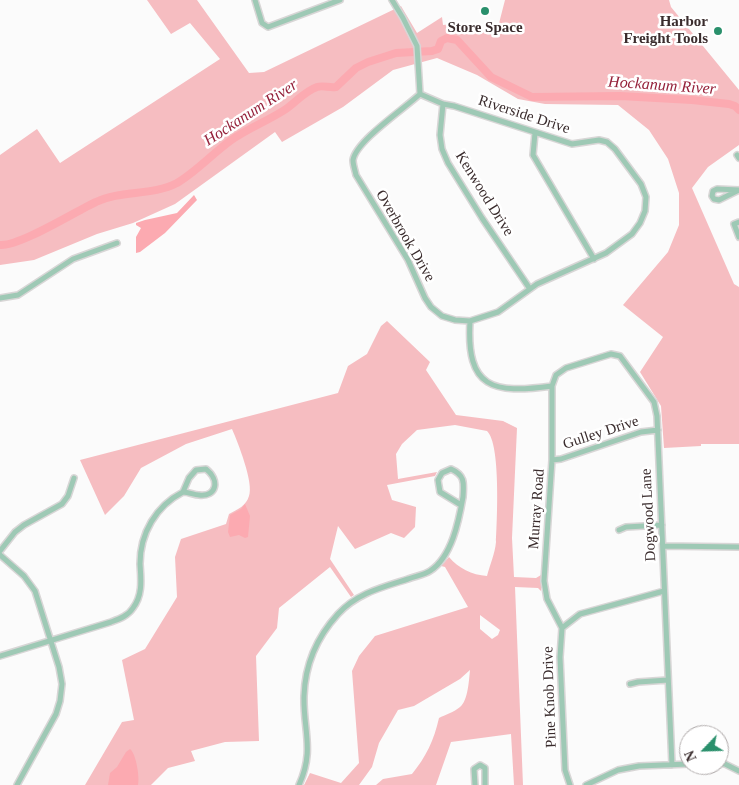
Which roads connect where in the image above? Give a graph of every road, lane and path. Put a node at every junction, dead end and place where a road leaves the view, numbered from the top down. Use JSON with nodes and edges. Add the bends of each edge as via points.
{"nodes":[{"id":1,"x":255,"y":0,"type":"edge"},
{"id":2,"x":340,"y":0,"type":"edge"},
{"id":3,"x":392,"y":0,"type":"edge"},
{"id":4,"x":420,"y":94,"type":"junction"},
{"id":5,"x":443,"y":104,"type":"junction"},
{"id":6,"x":535,"y":133,"type":"junction"},
{"id":7,"x":736,"y":223,"type":"edge"},
{"id":8,"x":739,"y":237,"type":"edge"},
{"id":9,"x":117,"y":243,"type":"dead end"},
{"id":10,"x":594,"y":259,"type":"junction"},
{"id":11,"x":530,"y":289,"type":"junction"},
{"id":12,"x":0,"y":298,"type":"edge"},
{"id":13,"x":470,"y":321,"type":"junction"},
{"id":14,"x":552,"y":386,"type":"junction"},
{"id":15,"x":658,"y":430,"type":"junction"},
{"id":16,"x":552,"y":460,"type":"junction"},
{"id":17,"x":74,"y":478,"type":"dead end"},
{"id":18,"x":183,"y":492,"type":"junction"},
{"id":19,"x":461,"y":505,"type":"junction"},
{"id":20,"x":662,"y":525,"type":"junction"},
{"id":21,"x":619,"y":530,"type":"dead end"},
{"id":22,"x":663,"y":546,"type":"junction"},
{"id":23,"x":739,"y":547,"type":"edge"},
{"id":24,"x":0,"y":550,"type":"edge"},
{"id":25,"x":0,"y":556,"type":"edge"},
{"id":26,"x":664,"y":591,"type":"junction"},
{"id":27,"x":562,"y":628,"type":"junction"},
{"id":28,"x":52,"y":640,"type":"junction"},
{"id":29,"x":0,"y":656,"type":"edge"},
{"id":30,"x":668,"y":680,"type":"junction"},
{"id":31,"x":630,"y":684,"type":"dead end"},
{"id":32,"x":672,"y":764,"type":"junction"},
{"id":33,"x":679,"y":764,"type":"edge"},
{"id":34,"x":17,"y":785,"type":"edge"},
{"id":35,"x":299,"y":785,"type":"edge"},
{"id":36,"x":475,"y":785,"type":"edge"},
{"id":37,"x":484,"y":785,"type":"edge"},
{"id":38,"x":570,"y":785,"type":"edge"},
{"id":39,"x":586,"y":785,"type":"edge"}],
"edges":[{"from":1,"to":2,"type":"street","via":[[262,23],[268,27]]},
{"from":3,"to":4,"type":"street","via":[[414,38]]},
{"from":4,"to":5,"type":"street","name":"Riverside Drive"},
{"from":4,"to":13,"type":"street","name":"Overbrook Drive","via":[[362,143],[353,162],[356,175],[408,260],[431,307],[442,316]]},
{"from":5,"to":6,"type":"street","name":"Riverside Drive"},
{"from":5,"to":11,"type":"street","name":"Kenwood Drive","via":[[440,135],[448,163]]},
{"from":6,"to":10,"type":"street","via":[[533,155]]},
{"from":6,"to":10,"type":"street","name":"Riverside Drive","via":[[572,144],[607,142],[641,184],[646,197],[640,223],[622,242]]},
{"from":7,"to":8,"type":"street"},
{"from":9,"to":12,"type":"street","via":[[72,259],[18,295]]},
{"from":10,"to":11,"type":"street","name":"Riverside Drive"},
{"from":11,"to":13,"type":"street","name":"Overbrook Drive","via":[[498,312]]},
{"from":13,"to":14,"type":"street","via":[[472,363],[488,384],[512,388]]},
{"from":14,"to":15,"type":"street","name":"Dogwood Lane","via":[[556,375],[566,368],[611,354],[620,356],[654,402]]},
{"from":14,"to":16,"type":"street","name":"Murray Road"},
{"from":15,"to":16,"type":"street","name":"Gulley Drive"},
{"from":15,"to":20,"type":"street","name":"Dogwood Lane"},
{"from":16,"to":27,"type":"street","name":"Murray Road","via":[[544,582],[546,599]]},
{"from":17,"to":24,"type":"street","via":[[62,504],[24,525]]},
{"from":18,"to":18,"type":"street","via":[[196,470],[206,469],[212,474],[214,489],[208,494],[200,496]]},
{"from":18,"to":28,"type":"street","via":[[161,508],[149,524],[142,542],[139,596],[133,608],[124,617]]},
{"from":19,"to":19,"type":"street","via":[[463,479],[459,472],[451,469],[442,473],[438,480],[440,492]]},
{"from":19,"to":35,"type":"street","via":[[455,534],[444,556],[430,571],[362,595],[340,612],[315,647],[306,679],[304,697],[308,744],[306,768]]},
{"from":20,"to":21,"type":"street"},
{"from":20,"to":22,"type":"street","name":"Dogwood Lane"},
{"from":22,"to":23,"type":"street"},
{"from":22,"to":26,"type":"street","name":"Dogwood Lane"},
{"from":25,"to":28,"type":"street","via":[[24,576],[35,591]]},
{"from":26,"to":27,"type":"street","name":"Pine Knob Drive","via":[[580,614]]},
{"from":26,"to":30,"type":"street","name":"Dogwood Lane"},
{"from":27,"to":38,"type":"street","name":"Pine Knob Drive","via":[[565,770]]},
{"from":28,"to":29,"type":"street"},
{"from":28,"to":34,"type":"street","via":[[62,684],[60,701]]},
{"from":30,"to":31,"type":"street"},
{"from":30,"to":32,"type":"street","name":"Dogwood Lane"},
{"from":32,"to":33,"type":"street"},
{"from":32,"to":39,"type":"street","via":[[618,770]]},
{"from":36,"to":37,"type":"street","via":[[474,769],[480,765],[485,768]]}]}
